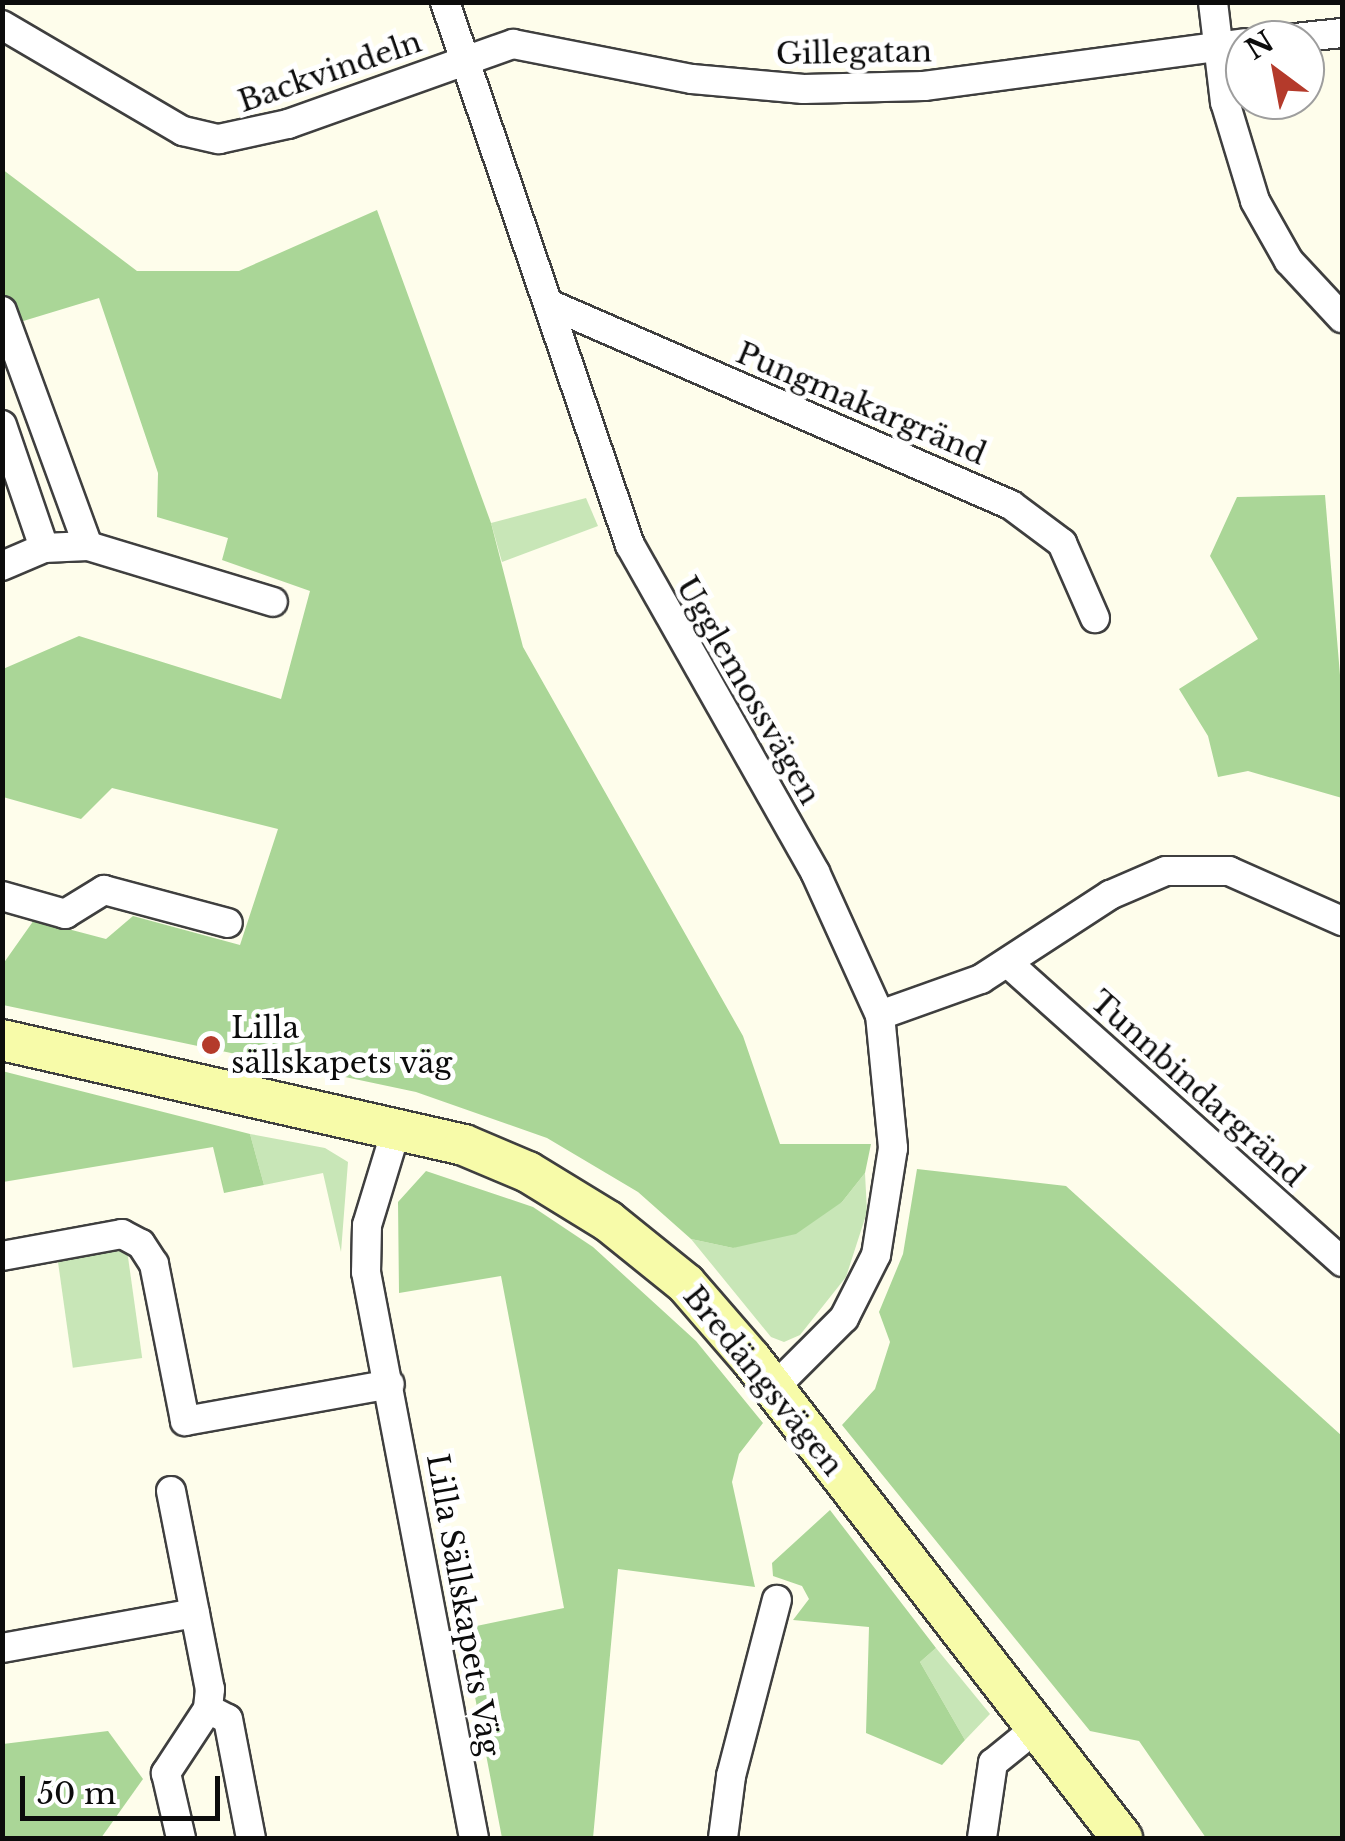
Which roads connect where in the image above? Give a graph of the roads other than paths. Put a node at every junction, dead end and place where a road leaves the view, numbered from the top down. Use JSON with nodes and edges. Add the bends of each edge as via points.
{"nodes":[{"id":1,"x":445,"y":2,"type":"edge"},
{"id":2,"x":1213,"y":2,"type":"edge"},
{"id":3,"x":2,"y":25,"type":"edge"},
{"id":4,"x":1225,"y":46,"type":"edge"},
{"id":5,"x":1216,"y":47,"type":"junction"},
{"id":6,"x":467,"y":58,"type":"junction"},
{"id":7,"x":550,"y":304,"type":"junction"},
{"id":8,"x":2,"y":311,"type":"edge"},
{"id":9,"x":1342,"y":318,"type":"edge"},
{"id":10,"x":2,"y":425,"type":"edge"},
{"id":11,"x":88,"y":546,"type":"junction"},
{"id":12,"x":44,"y":548,"type":"junction"},
{"id":13,"x":2,"y":566,"type":"edge"},
{"id":14,"x":273,"y":602,"type":"dead end"},
{"id":15,"x":1095,"y":618,"type":"dead end"},
{"id":16,"x":2,"y":896,"type":"edge"},
{"id":17,"x":1342,"y":920,"type":"edge"},
{"id":18,"x":228,"y":924,"type":"dead end"},
{"id":19,"x":1009,"y":964,"type":"junction"},
{"id":20,"x":880,"y":1015,"type":"junction"},
{"id":21,"x":2,"y":1040,"type":"edge"},
{"id":22,"x":397,"y":1128,"type":"junction"},
{"id":23,"x":2,"y":1256,"type":"edge"},
{"id":24,"x":1342,"y":1262,"type":"edge"},
{"id":25,"x":390,"y":1384,"type":"junction"},
{"id":26,"x":774,"y":1388,"type":"junction"},
{"id":27,"x":171,"y":1491,"type":"dead end"},
{"id":28,"x":777,"y":1600,"type":"dead end"},
{"id":29,"x":195,"y":1614,"type":"junction"},
{"id":30,"x":2,"y":1648,"type":"edge"},
{"id":31,"x":208,"y":1709,"type":"junction"},
{"id":32,"x":1036,"y":1728,"type":"junction"},
{"id":33,"x":182,"y":1838,"type":"edge"},
{"id":34,"x":250,"y":1838,"type":"edge"},
{"id":35,"x":474,"y":1838,"type":"edge"},
{"id":36,"x":723,"y":1838,"type":"edge"},
{"id":37,"x":982,"y":1838,"type":"edge"},
{"id":38,"x":1122,"y":1838,"type":"edge"}],
"edges":[{"from":1,"to":6,"type":"street","name":"Ugglemossvägen"},
{"from":2,"to":5,"type":"street"},
{"from":3,"to":6,"type":"street","name":"Backvindeln","via":[[206,138],[262,132]]},
{"from":4,"to":5,"type":"street","name":"Gillegatan"},
{"from":5,"to":6,"type":"street","name":"Gillegatan","via":[[941,84],[841,88],[708,81],[545,46],[513,44]]},
{"from":5,"to":9,"type":"street","via":[[1234,138],[1264,222],[1305,282]]},
{"from":6,"to":7,"type":"street","name":"Ugglemossvägen"},
{"from":7,"to":15,"type":"street","name":"Pungmakargränd","via":[[1022,510],[1068,550]]},
{"from":7,"to":20,"type":"street","name":"Ugglemossvägen","via":[[630,545],[815,872]]},
{"from":8,"to":11,"type":"street"},
{"from":10,"to":12,"type":"street"},
{"from":11,"to":12,"type":"street"},
{"from":11,"to":14,"type":"street"},
{"from":12,"to":13,"type":"street"},
{"from":16,"to":18,"type":"street","via":[[65,914],[104,890]]},
{"from":17,"to":19,"type":"street","via":[[1245,876],[1184,868],[1127,885]]},
{"from":19,"to":20,"type":"street"},
{"from":19,"to":24,"type":"street","name":"Tunnbindargränd"},
{"from":20,"to":26,"type":"street","name":"Ugglemossvägen","via":[[893,1133],[876,1255],[844,1318]]},
{"from":21,"to":22,"type":"street","name":"Bredängsvägen"},
{"from":22,"to":25,"type":"street","name":"Lilla Sällskapets Väg","via":[[367,1225],[366,1272]]},
{"from":22,"to":26,"type":"street","name":"Bredängsvägen","via":[[528,1172],[608,1221],[686,1284]]},
{"from":23,"to":25,"type":"street","via":[[122,1234],[141,1244],[154,1264],[185,1420]]},
{"from":25,"to":35,"type":"street","name":"Lilla Sällskapets Väg"},
{"from":26,"to":32,"type":"street","name":"Bredängsvägen"},
{"from":27,"to":29,"type":"street"},
{"from":28,"to":36,"type":"street","via":[[731,1776]]},
{"from":29,"to":30,"type":"street"},
{"from":29,"to":31,"type":"street"},
{"from":31,"to":33,"type":"street","via":[[166,1773]]},
{"from":31,"to":34,"type":"street","via":[[228,1719]]},
{"from":32,"to":37,"type":"street","via":[[993,1763]]},
{"from":32,"to":38,"type":"street","name":"Bredängsvägen"}]}
